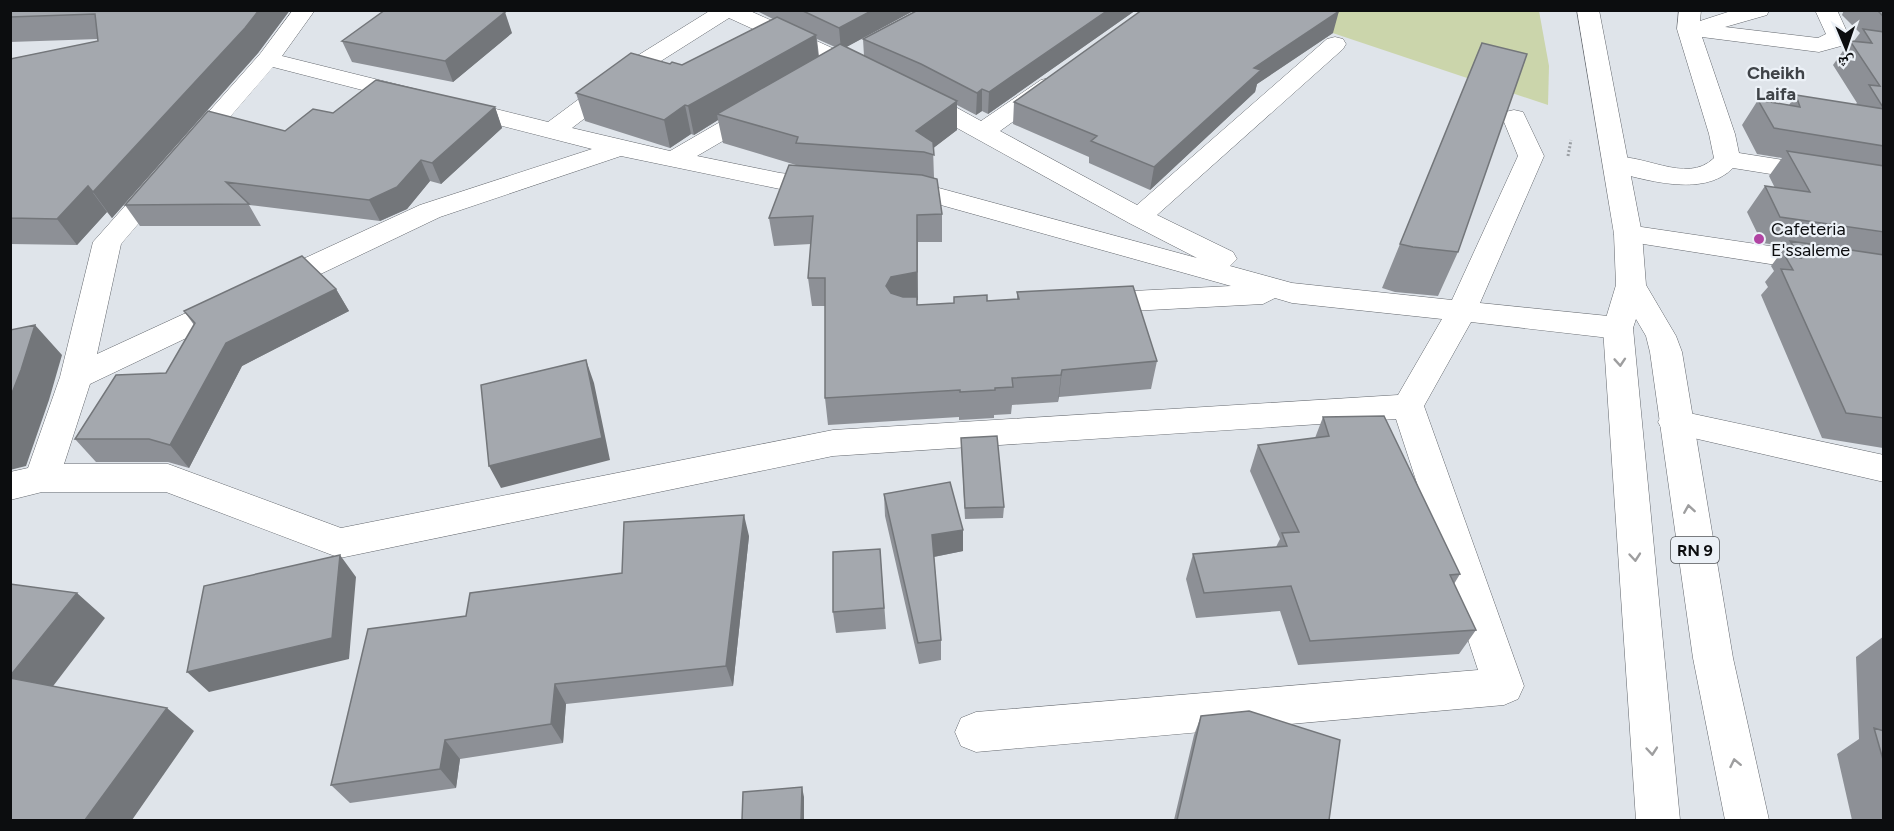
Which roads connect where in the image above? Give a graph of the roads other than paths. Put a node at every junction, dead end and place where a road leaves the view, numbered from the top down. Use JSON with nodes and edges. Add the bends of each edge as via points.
{"nodes":[{"id":1,"x":305,"y":10,"type":"edge"},
{"id":2,"x":728,"y":10,"type":"edge"},
{"id":3,"x":1588,"y":10,"type":"edge"},
{"id":4,"x":1758,"y":10,"type":"edge"},
{"id":5,"x":1826,"y":10,"type":"edge"},
{"id":6,"x":1689,"y":20,"type":"edge"},
{"id":7,"x":1335,"y":44,"type":"dead end"},
{"id":8,"x":852,"y":55,"type":"junction"},
{"id":9,"x":268,"y":59,"type":"junction"},
{"id":10,"x":1069,"y":71,"type":"edge"},
{"id":11,"x":813,"y":77,"type":"edge"},
{"id":12,"x":784,"y":95,"type":"edge"},
{"id":13,"x":1514,"y":117,"type":"edge"},
{"id":14,"x":554,"y":130,"type":"junction"},
{"id":15,"x":982,"y":132,"type":"junction"},
{"id":16,"x":620,"y":148,"type":"junction"},
{"id":17,"x":676,"y":158,"type":"junction"},
{"id":18,"x":1727,"y":159,"type":"junction"},
{"id":19,"x":1616,"y":164,"type":"junction"},
{"id":20,"x":1884,"y":184,"type":"edge"},
{"id":21,"x":1139,"y":217,"type":"junction"},
{"id":22,"x":1629,"y":234,"type":"junction"},
{"id":23,"x":1884,"y":273,"type":"edge"},
{"id":24,"x":1631,"y":285,"type":"junction"},
{"id":25,"x":1292,"y":293,"type":"junction"},
{"id":26,"x":1069,"y":305,"type":"edge"},
{"id":27,"x":1461,"y":313,"type":"junction"},
{"id":28,"x":1618,"y":328,"type":"junction"},
{"id":29,"x":76,"y":377,"type":"junction"},
{"id":30,"x":1408,"y":405,"type":"junction"},
{"id":31,"x":1675,"y":422,"type":"junction"},
{"id":32,"x":1884,"y":469,"type":"edge"},
{"id":33,"x":26,"y":482,"type":"edge"},
{"id":34,"x":976,"y":732,"type":"dead end"},
{"id":35,"x":1658,"y":820,"type":"edge"},
{"id":36,"x":1747,"y":820,"type":"edge"}],
"edges":[{"from":1,"to":9,"type":"street"},
{"from":2,"to":8,"type":"street"},
{"from":2,"to":14,"type":"street","via":[[645,61]]},
{"from":3,"to":19,"type":"street","number":"RN 9"},
{"from":4,"to":6,"type":"street","via":[[1722,22]]},
{"from":5,"to":6,"type":"street","via":[[1837,34],[1833,41],[1819,45]]},
{"from":6,"to":18,"type":"street"},
{"from":7,"to":21,"type":"street"},
{"from":8,"to":11,"type":"street"},
{"from":8,"to":15,"type":"street","via":[[892,84]]},
{"from":9,"to":14,"type":"street"},
{"from":9,"to":29,"type":"street","via":[[106,242]]},
{"from":10,"to":15,"type":"street"},
{"from":12,"to":17,"type":"street"},
{"from":13,"to":27,"type":"street","via":[[1531,156]]},
{"from":14,"to":16,"type":"street"},
{"from":15,"to":21,"type":"street"},
{"from":16,"to":17,"type":"street"},
{"from":16,"to":29,"type":"street","via":[[430,211]]},
{"from":17,"to":25,"type":"street","via":[[780,181],[924,192]]},
{"from":18,"to":19,"type":"street","via":[[1712,173],[1702,176]]},
{"from":18,"to":20,"type":"street"},
{"from":19,"to":22,"type":"street","number":"RN 9"},
{"from":21,"to":25,"type":"street"},
{"from":22,"to":23,"type":"street"},
{"from":22,"to":24,"type":"street","number":"RN 9"},
{"from":24,"to":28,"type":"street","number":"RN 9"},
{"from":24,"to":31,"type":"street","number":"RN 9","via":[[1661,336]]},
{"from":25,"to":26,"type":"street"},
{"from":25,"to":27,"type":"street"},
{"from":27,"to":28,"type":"street"},
{"from":27,"to":30,"type":"street"},
{"from":28,"to":35,"type":"street","number":"RN 9","one_way":true},
{"from":29,"to":33,"type":"street"},
{"from":30,"to":33,"type":"street","via":[[833,443],[340,543],[168,478]]},
{"from":30,"to":34,"type":"street","via":[[1504,686]]},
{"from":31,"to":32,"type":"street"},
{"from":36,"to":31,"type":"street","number":"RN 9","one_way":true,"via":[[1713,658]]}]}
